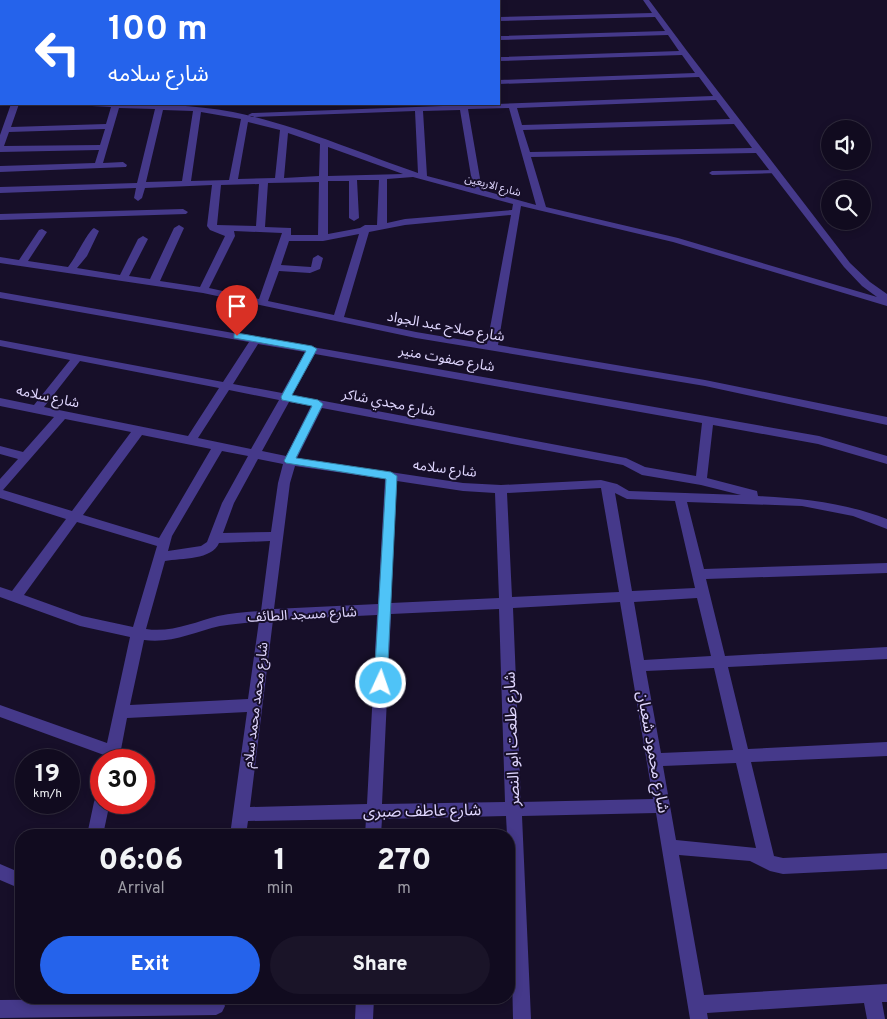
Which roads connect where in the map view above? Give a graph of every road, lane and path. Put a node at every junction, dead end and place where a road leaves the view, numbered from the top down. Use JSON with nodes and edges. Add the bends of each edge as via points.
{"nodes":[{"id":1,"x":646,"y":0,"type":"edge"},
{"id":2,"x":657,"y":15,"type":"junction"},
{"id":3,"x":500,"y":19,"type":"edge"},
{"id":4,"x":669,"y":33,"type":"junction"},
{"id":5,"x":500,"y":38,"type":"edge"},
{"id":6,"x":684,"y":53,"type":"junction"},
{"id":7,"x":500,"y":59,"type":"edge"},
{"id":8,"x":701,"y":75,"type":"junction"},
{"id":9,"x":500,"y":82,"type":"edge"},
{"id":10,"x":718,"y":98,"type":"junction"},
{"id":11,"x":15,"y":105,"type":"edge"},
{"id":12,"x":116,"y":105,"type":"joint"},
{"id":13,"x":128,"y":105,"type":"edge"},
{"id":14,"x":252,"y":105,"type":"edge"},
{"id":15,"x":512,"y":105,"type":"junction"},
{"id":16,"x":470,"y":106,"type":"edge"},
{"id":17,"x":160,"y":107,"type":"junction"},
{"id":18,"x":419,"y":108,"type":"junction"},
{"id":19,"x":197,"y":109,"type":"junction"},
{"id":20,"x":250,"y":117,"type":"junction"},
{"id":21,"x":0,"y":120,"type":"edge"},
{"id":22,"x":9,"y":120,"type":"junction"},
{"id":23,"x":738,"y":121,"type":"junction"},
{"id":24,"x":110,"y":126,"type":"junction"},
{"id":25,"x":518,"y":128,"type":"junction"},
{"id":26,"x":284,"y":129,"type":"junction"},
{"id":27,"x":6,"y":130,"type":"junction"},
{"id":28,"x":324,"y":144,"type":"junction"},
{"id":29,"x":0,"y":146,"type":"edge"},
{"id":30,"x":104,"y":147,"type":"junction"},
{"id":31,"x":760,"y":150,"type":"junction"},
{"id":32,"x":526,"y":155,"type":"junction"},
{"id":33,"x":98,"y":166,"type":"junction"},
{"id":34,"x":122,"y":166,"type":"dead end"},
{"id":35,"x":0,"y":169,"type":"edge"},
{"id":36,"x":776,"y":172,"type":"junction"},
{"id":37,"x":712,"y":173,"type":"dead end"},
{"id":38,"x":383,"y":177,"type":"junction"},
{"id":39,"x":421,"y":177,"type":"junction"},
{"id":40,"x":353,"y":178,"type":"junction"},
{"id":41,"x":324,"y":179,"type":"junction"},
{"id":42,"x":264,"y":181,"type":"junction"},
{"id":43,"x":279,"y":181,"type":"junction"},
{"id":44,"x":232,"y":182,"type":"junction"},
{"id":45,"x":217,"y":183,"type":"junction"},
{"id":46,"x":186,"y":184,"type":"junction"},
{"id":47,"x":141,"y":185,"type":"junction"},
{"id":48,"x":0,"y":190,"type":"edge"},
{"id":49,"x":478,"y":193,"type":"junction"},
{"id":50,"x":138,"y":198,"type":"dead end"},
{"id":51,"x":517,"y":207,"type":"junction"},
{"id":52,"x":542,"y":209,"type":"junction"},
{"id":53,"x":183,"y":212,"type":"dead end"},
{"id":54,"x":0,"y":217,"type":"edge"},
{"id":55,"x":354,"y":218,"type":"dead end"},
{"id":56,"x":382,"y":225,"type":"junction"},
{"id":57,"x":179,"y":228,"type":"dead end"},
{"id":58,"x":213,"y":228,"type":"junction"},
{"id":59,"x":366,"y":228,"type":"junction"},
{"id":60,"x":260,"y":229,"type":"junction"},
{"id":61,"x":94,"y":231,"type":"dead end"},
{"id":62,"x":42,"y":232,"type":"dead end"},
{"id":63,"x":287,"y":238,"type":"junction"},
{"id":64,"x":323,"y":238,"type":"junction"},
{"id":65,"x":143,"y":239,"type":"dead end"},
{"id":66,"x":318,"y":258,"type":"dead end"},
{"id":67,"x":0,"y":260,"type":"edge"},
{"id":68,"x":22,"y":263,"type":"junction"},
{"id":69,"x":276,"y":268,"type":"junction"},
{"id":70,"x":71,"y":270,"type":"junction"},
{"id":71,"x":124,"y":277,"type":"junction"},
{"id":72,"x":154,"y":282,"type":"junction"},
{"id":73,"x":204,"y":290,"type":"junction"},
{"id":74,"x":0,"y":295,"type":"edge"},
{"id":75,"x":887,"y":301,"type":"edge"},
{"id":76,"x":263,"y":302,"type":"junction"},
{"id":77,"x":338,"y":319,"type":"junction"},
{"id":78,"x":256,"y":339,"type":"junction"},
{"id":79,"x":0,"y":343,"type":"edge"},
{"id":80,"x":492,"y":348,"type":"junction"},
{"id":81,"x":312,"y":349,"type":"junction"},
{"id":82,"x":77,"y":358,"type":"junction"},
{"id":83,"x":226,"y":386,"type":"junction"},
{"id":84,"x":286,"y":397,"type":"junction"},
{"id":85,"x":1,"y":403,"type":"edge"},
{"id":86,"x":318,"y":404,"type":"junction"},
{"id":87,"x":37,"y":409,"type":"junction"},
{"id":88,"x":63,"y":414,"type":"junction"},
{"id":89,"x":708,"y":420,"type":"junction"},
{"id":90,"x":887,"y":421,"type":"edge"},
{"id":91,"x":139,"y":430,"type":"junction"},
{"id":92,"x":191,"y":441,"type":"junction"},
{"id":93,"x":219,"y":446,"type":"junction"},
{"id":94,"x":0,"y":450,"type":"edge"},
{"id":95,"x":255,"y":454,"type":"junction"},
{"id":96,"x":26,"y":457,"type":"junction"},
{"id":97,"x":887,"y":460,"type":"edge"},
{"id":98,"x":290,"y":461,"type":"junction"},
{"id":99,"x":391,"y":476,"type":"junction"},
{"id":100,"x":701,"y":481,"type":"junction"},
{"id":101,"x":607,"y":485,"type":"junction"},
{"id":102,"x":0,"y":487,"type":"edge"},
{"id":103,"x":500,"y":489,"type":"junction"},
{"id":104,"x":0,"y":494,"type":"edge"},
{"id":105,"x":680,"y":497,"type":"junction"},
{"id":106,"x":770,"y":500,"type":"junction"},
{"id":107,"x":76,"y":517,"type":"junction"},
{"id":108,"x":887,"y":524,"type":"edge"},
{"id":109,"x":276,"y":536,"type":"junction"},
{"id":110,"x":215,"y":538,"type":"junction"},
{"id":111,"x":162,"y":550,"type":"junction"},
{"id":112,"x":887,"y":568,"type":"edge"},
{"id":113,"x":698,"y":574,"type":"junction"},
{"id":114,"x":0,"y":592,"type":"edge"},
{"id":115,"x":703,"y":593,"type":"junction"},
{"id":116,"x":15,"y":597,"type":"junction"},
{"id":117,"x":627,"y":597,"type":"junction"},
{"id":118,"x":505,"y":603,"type":"junction"},
{"id":119,"x":385,"y":609,"type":"junction"},
{"id":120,"x":267,"y":615,"type":"junction"},
{"id":121,"x":138,"y":634,"type":"junction"},
{"id":122,"x":887,"y":653,"type":"edge"},
{"id":123,"x":719,"y":662,"type":"junction"},
{"id":124,"x":639,"y":666,"type":"junction"},
{"id":125,"x":255,"y":705,"type":"junction"},
{"id":126,"x":0,"y":711,"type":"edge"},
{"id":127,"x":121,"y":712,"type":"junction"},
{"id":128,"x":95,"y":749,"type":"edge"},
{"id":129,"x":113,"y":749,"type":"edge"},
{"id":130,"x":887,"y":749,"type":"edge"},
{"id":131,"x":742,"y":756,"type":"junction"},
{"id":132,"x":655,"y":760,"type":"junction"},
{"id":133,"x":663,"y":806,"type":"junction"},
{"id":134,"x":514,"y":809,"type":"junction"},
{"id":135,"x":374,"y":811,"type":"junction"},
{"id":136,"x":99,"y":814,"type":"edge"},
{"id":137,"x":241,"y":814,"type":"junction"},
{"id":138,"x":96,"y":829,"type":"edge"},
{"id":139,"x":239,"y":829,"type":"edge"},
{"id":140,"x":373,"y":829,"type":"edge"},
{"id":141,"x":515,"y":829,"type":"edge"},
{"id":142,"x":515,"y":835,"type":"edge"},
{"id":143,"x":670,"y":847,"type":"junction"},
{"id":144,"x":767,"y":861,"type":"junction"},
{"id":145,"x":887,"y":861,"type":"edge"},
{"id":146,"x":0,"y":872,"type":"edge"},
{"id":147,"x":15,"y":878,"type":"edge"},
{"id":148,"x":879,"y":993,"type":"edge"},
{"id":149,"x":365,"y":1004,"type":"edge"},
{"id":150,"x":215,"y":1007,"type":"edge"},
{"id":151,"x":0,"y":1010,"type":"edge"},
{"id":152,"x":698,"y":1012,"type":"edge"},
{"id":153,"x":70,"y":1014,"type":"edge"},
{"id":154,"x":364,"y":1019,"type":"edge"},
{"id":155,"x":522,"y":1019,"type":"edge"},
{"id":156,"x":876,"y":1019,"type":"edge"}],
"edges":[{"from":1,"to":2,"type":"street"},
{"from":2,"to":3,"type":"street"},
{"from":2,"to":4,"type":"street"},
{"from":4,"to":5,"type":"street"},
{"from":4,"to":6,"type":"street"},
{"from":6,"to":7,"type":"street"},
{"from":6,"to":8,"type":"street"},
{"from":8,"to":9,"type":"street"},
{"from":8,"to":10,"type":"street"},
{"from":10,"to":15,"type":"street"},
{"from":10,"to":23,"type":"street"},
{"from":11,"to":22,"type":"street"},
{"from":12,"to":13,"type":"street","name":"شارع الاربعين"},
{"from":12,"to":24,"type":"street"},
{"from":13,"to":17,"type":"street","name":"شارع الاربعين"},
{"from":14,"to":20,"type":"street"},
{"from":15,"to":16,"type":"street"},
{"from":15,"to":25,"type":"street"},
{"from":16,"to":18,"type":"street"},
{"from":16,"to":49,"type":"street"},
{"from":17,"to":19,"type":"street","name":"شارع الاربعين"},
{"from":17,"to":47,"type":"street"},
{"from":18,"to":20,"type":"street"},
{"from":18,"to":39,"type":"street"},
{"from":19,"to":20,"type":"street","name":"شارع الاربعين"},
{"from":19,"to":46,"type":"street"},
{"from":20,"to":26,"type":"street","name":"شارع الاربعين"},
{"from":20,"to":44,"type":"street"},
{"from":21,"to":22,"type":"street"},
{"from":22,"to":27,"type":"street"},
{"from":23,"to":25,"type":"street"},
{"from":23,"to":31,"type":"street"},
{"from":24,"to":27,"type":"street"},
{"from":24,"to":30,"type":"street"},
{"from":25,"to":32,"type":"street"},
{"from":26,"to":28,"type":"street","name":"شارع الاربعين"},
{"from":26,"to":43,"type":"street"},
{"from":27,"to":29,"type":"street"},
{"from":28,"to":39,"type":"street","name":"شارع الاربعين"},
{"from":28,"to":41,"type":"street"},
{"from":29,"to":30,"type":"street"},
{"from":30,"to":33,"type":"street"},
{"from":31,"to":32,"type":"street"},
{"from":31,"to":36,"type":"street"},
{"from":32,"to":52,"type":"street"},
{"from":33,"to":34,"type":"street"},
{"from":33,"to":35,"type":"street"},
{"from":36,"to":37,"type":"lane"},
{"from":36,"to":75,"type":"street","via":[[846,265]]},
{"from":38,"to":39,"type":"street"},
{"from":38,"to":40,"type":"street"},
{"from":38,"to":56,"type":"street"},
{"from":39,"to":49,"type":"street","name":"شارع الاربعين"},
{"from":40,"to":41,"type":"street"},
{"from":40,"to":55,"type":"street"},
{"from":41,"to":43,"type":"street"},
{"from":41,"to":64,"type":"street"},
{"from":42,"to":43,"type":"street"},
{"from":42,"to":44,"type":"street"},
{"from":42,"to":60,"type":"street"},
{"from":44,"to":45,"type":"street"},
{"from":45,"to":46,"type":"street"},
{"from":45,"to":58,"type":"street"},
{"from":46,"to":47,"type":"street"},
{"from":47,"to":48,"type":"street"},
{"from":47,"to":50,"type":"street"},
{"from":49,"to":51,"type":"street","name":"شارع الاربعين"},
{"from":51,"to":52,"type":"street","name":"شارع الاربعين"},
{"from":51,"to":56,"type":"street"},
{"from":51,"to":80,"type":"street"},
{"from":52,"to":75,"type":"street","name":"شارع الاربعين","via":[[736,256]]},
{"from":53,"to":54,"type":"street"},
{"from":56,"to":59,"type":"street"},
{"from":57,"to":72,"type":"street"},
{"from":58,"to":60,"type":"street"},
{"from":58,"to":73,"type":"street","via":[[230,233],[230,236]]},
{"from":59,"to":64,"type":"street"},
{"from":59,"to":77,"type":"street"},
{"from":60,"to":63,"type":"street","via":[[286,229]]},
{"from":61,"to":70,"type":"street"},
{"from":62,"to":68,"type":"street"},
{"from":63,"to":64,"type":"street"},
{"from":63,"to":69,"type":"street"},
{"from":65,"to":71,"type":"street"},
{"from":66,"to":69,"type":"street","via":[[315,269]]},
{"from":67,"to":68,"type":"street","name":"شارع صلاح عبد الجواد"},
{"from":68,"to":70,"type":"street","name":"شارع صلاح عبد الجواد"},
{"from":69,"to":76,"type":"street"},
{"from":70,"to":71,"type":"street","name":"شارع صلاح عبد الجواد"},
{"from":71,"to":72,"type":"street","name":"شارع صلاح عبد الجواد"},
{"from":72,"to":73,"type":"street","name":"شارع صلاح عبد الجواد"},
{"from":73,"to":76,"type":"street","name":"شارع صلاح عبد الجواد"},
{"from":74,"to":78,"type":"street","name":"شارع صفوت منير"},
{"from":76,"to":77,"type":"street","name":"شارع صلاح عبد الجواد"},
{"from":77,"to":80,"type":"street","name":"شارع صلاح عبد الجواد"},
{"from":78,"to":81,"type":"street","name":"شارع صفوت منير"},
{"from":78,"to":83,"type":"street"},
{"from":79,"to":82,"type":"street","name":"شارع مجدي شاكر"},
{"from":80,"to":90,"type":"street","name":"شارع صلاح عبد الجواد","via":[[705,383]]},
{"from":81,"to":84,"type":"street"},
{"from":81,"to":89,"type":"street","name":"شارع صفوت منير"},
{"from":82,"to":83,"type":"street","name":"شارع مجدي شاكر"},
{"from":82,"to":87,"type":"street"},
{"from":83,"to":84,"type":"street","name":"شارع مجدي شاكر"},
{"from":83,"to":92,"type":"street"},
{"from":84,"to":86,"type":"street","name":"شارع مجدي شاكر"},
{"from":84,"to":95,"type":"street"},
{"from":85,"to":87,"type":"street","name":"شارع سلامه"},
{"from":86,"to":98,"type":"street","name":"شارع محمد محمد سلام"},
{"from":86,"to":100,"type":"street","name":"شارع مجدي شاكر","via":[[626,462],[642,471]]},
{"from":87,"to":88,"type":"street","name":"شارع سلامه"},
{"from":88,"to":91,"type":"street","name":"شارع سلامه"},
{"from":88,"to":96,"type":"street"},
{"from":89,"to":97,"type":"street","name":"شارع صفوت منير","via":[[819,440]]},
{"from":89,"to":100,"type":"street"},
{"from":91,"to":92,"type":"street","name":"شارع سلامه"},
{"from":91,"to":107,"type":"street"},
{"from":92,"to":93,"type":"street","name":"شارع سلامه"},
{"from":93,"to":95,"type":"street","name":"شارع سلامه"},
{"from":93,"to":111,"type":"street","via":[[171,528]]},
{"from":94,"to":96,"type":"street"},
{"from":95,"to":98,"type":"street","name":"شارع سلامه"},
{"from":95,"to":110,"type":"street","via":[[224,511]]},
{"from":96,"to":102,"type":"street"},
{"from":98,"to":99,"type":"street","name":"شارع سلامه"},
{"from":98,"to":109,"type":"street","name":"شارع محمد محمد سلام","via":[[282,489]]},
{"from":99,"to":103,"type":"street","name":"شارع سلامه"},
{"from":99,"to":119,"type":"street"},
{"from":100,"to":106,"type":"street","name":"شارع مجدي شاكر"},
{"from":101,"to":103,"type":"street","name":"شارع سلامه"},
{"from":101,"to":105,"type":"street","name":"شارع سلامه","via":[[627,495]]},
{"from":101,"to":117,"type":"street","name":"شارع محمود شعبان"},
{"from":103,"to":118,"type":"street","name":"شارع طلعت ابو النصر"},
{"from":104,"to":107,"type":"street"},
{"from":105,"to":106,"type":"street","name":"شارع سلامه"},
{"from":105,"to":113,"type":"street"},
{"from":106,"to":108,"type":"street","name":"شارع سلامه","via":[[829,506]]},
{"from":107,"to":111,"type":"street"},
{"from":107,"to":116,"type":"street"},
{"from":109,"to":110,"type":"street"},
{"from":109,"to":120,"type":"street","name":"شارع محمد محمد سلام"},
{"from":110,"to":111,"type":"street","via":[[212,545],[204,550]]},
{"from":111,"to":121,"type":"street"},
{"from":112,"to":113,"type":"street"},
{"from":113,"to":115,"type":"street"},
{"from":114,"to":116,"type":"street","name":"شارع مسجد الطائف"},
{"from":115,"to":117,"type":"street","name":"شارع مسجد الطائف"},
{"from":115,"to":123,"type":"street"},
{"from":116,"to":121,"type":"street","name":"شارع مسجد الطائف","via":[[80,620]]},
{"from":117,"to":118,"type":"street","name":"شارع مسجد الطائف"},
{"from":117,"to":124,"type":"street","name":"شارع محمود شعبان"},
{"from":118,"to":119,"type":"street","name":"شارع مسجد الطائف"},
{"from":118,"to":134,"type":"street","name":"شارع طلعت ابو النصر"},
{"from":119,"to":120,"type":"street","name":"شارع مسجد الطائف"},
{"from":119,"to":135,"type":"street"},
{"from":120,"to":121,"type":"street","name":"شارع مسجد الطائف","via":[[220,621],[178,633]]},
{"from":120,"to":125,"type":"street","name":"شارع محمد محمد سلام"},
{"from":121,"to":127,"type":"street"},
{"from":122,"to":123,"type":"street"},
{"from":123,"to":124,"type":"street"},
{"from":123,"to":131,"type":"street"},
{"from":124,"to":132,"type":"street","name":"شارع محمود شعبان"},
{"from":125,"to":127,"type":"street"},
{"from":125,"to":137,"type":"street","name":"شارع محمد محمد سلام"},
{"from":126,"to":128,"type":"street"},
{"from":127,"to":129,"type":"street"},
{"from":130,"to":131,"type":"street"},
{"from":131,"to":132,"type":"street"},
{"from":131,"to":144,"type":"street"},
{"from":132,"to":133,"type":"street","name":"شارع محمود شعبان"},
{"from":133,"to":134,"type":"street","name":"شارع عاطف صبرى"},
{"from":133,"to":143,"type":"street","name":"شارع محمود شعبان"},
{"from":134,"to":135,"type":"street","name":"شارع عاطف صبرى"},
{"from":134,"to":141,"type":"street","name":"شارع طلعت ابو النصر"},
{"from":135,"to":137,"type":"street","name":"شارع عاطف صبرى"},
{"from":135,"to":140,"type":"street"},
{"from":136,"to":138,"type":"street"},
{"from":137,"to":139,"type":"street","name":"شارع محمد محمد سلام"},
{"from":142,"to":155,"type":"street","name":"شارع طلعت ابو النصر"},
{"from":143,"to":144,"type":"street","via":[[752,854]]},
{"from":143,"to":152,"type":"street","name":"شارع محمود شعبان"},
{"from":144,"to":145,"type":"street","via":[[783,866]]},
{"from":146,"to":147,"type":"street"},
{"from":148,"to":152,"type":"street"},
{"from":148,"to":156,"type":"street"},
{"from":149,"to":154,"type":"street"},
{"from":150,"to":153,"type":"street"},
{"from":151,"to":153,"type":"street"}]}
